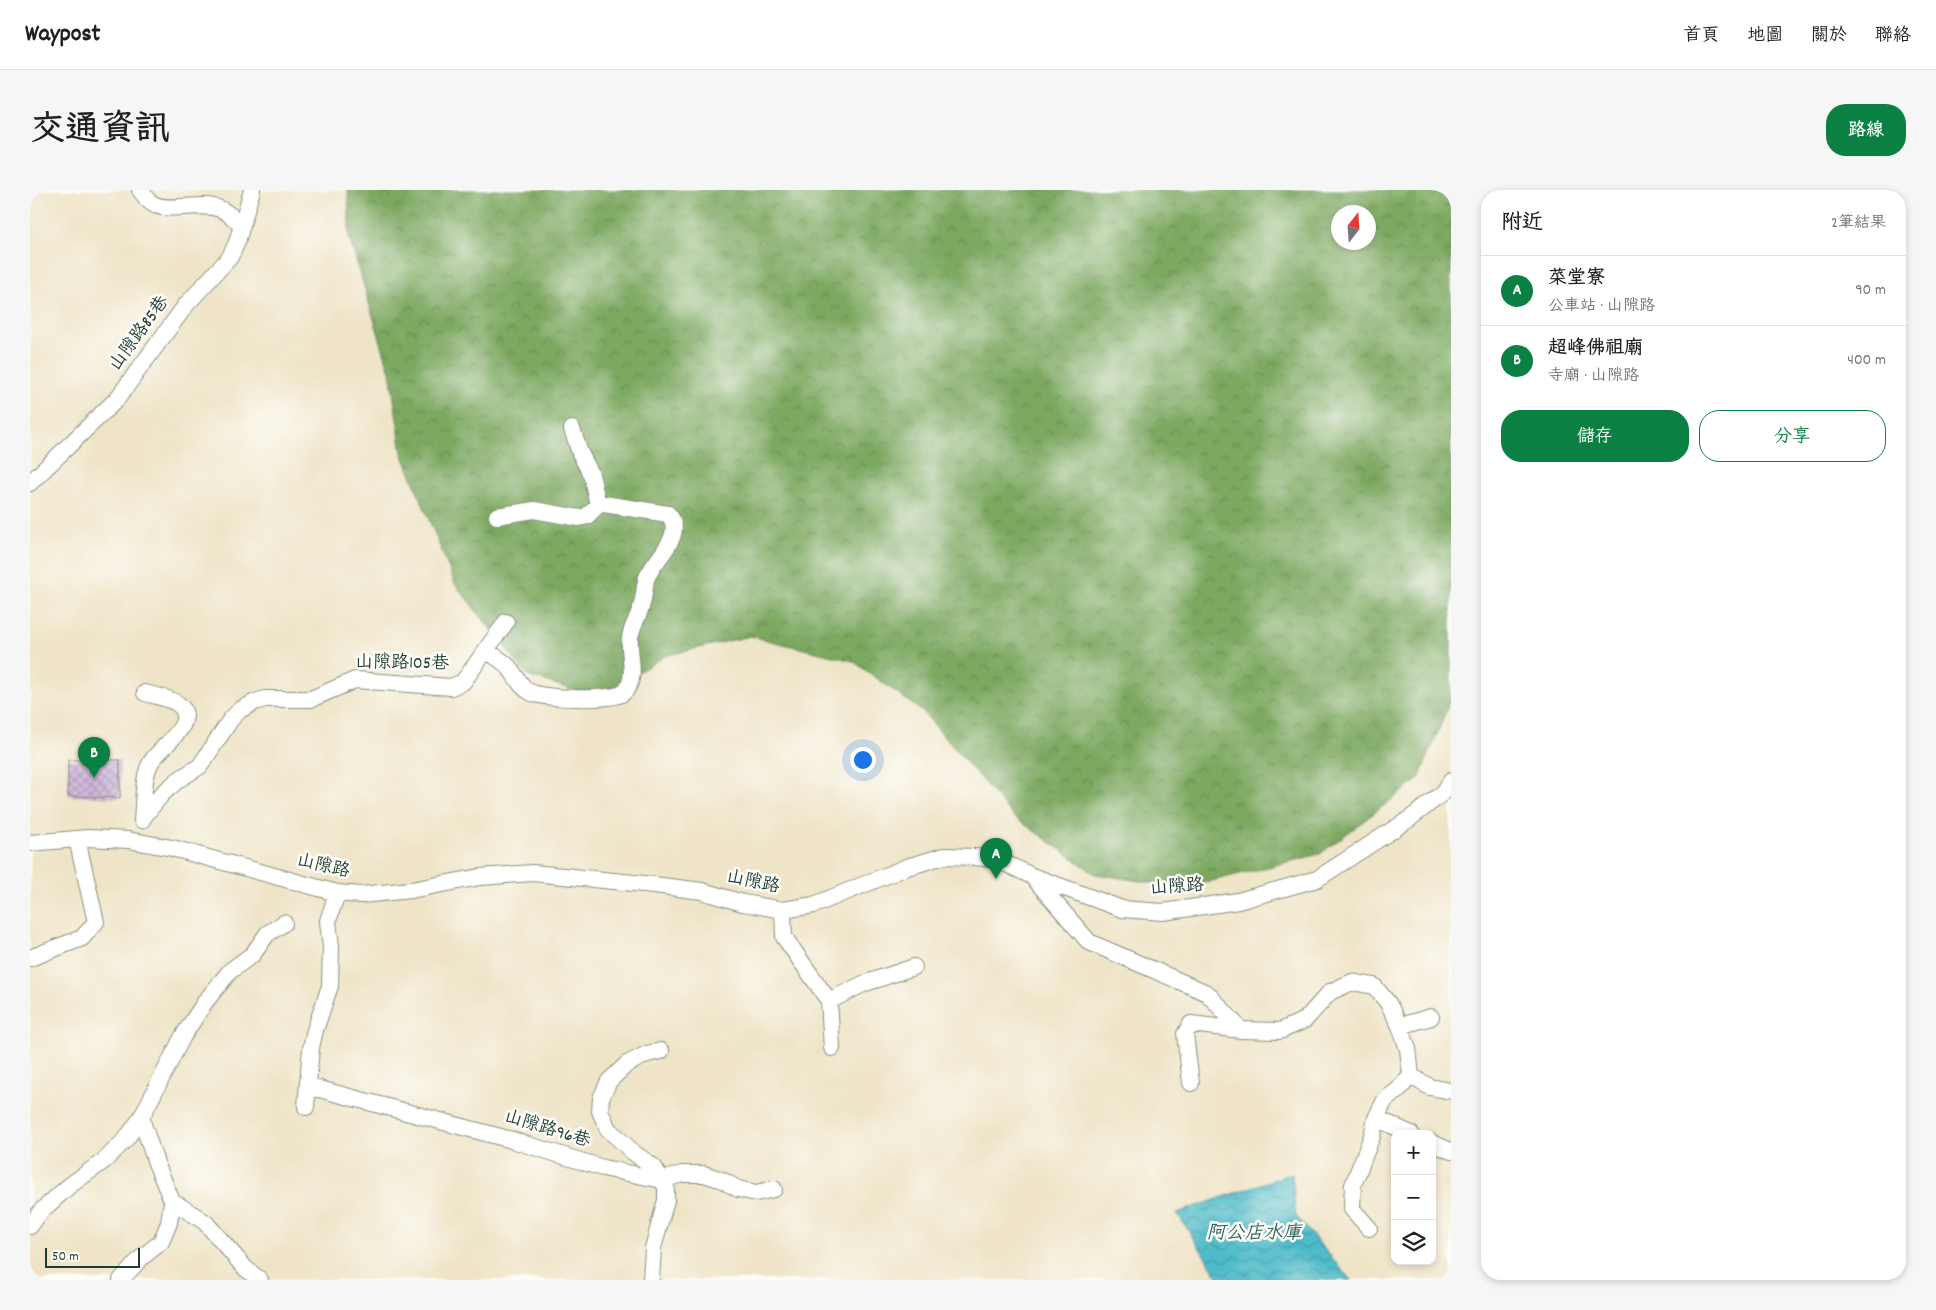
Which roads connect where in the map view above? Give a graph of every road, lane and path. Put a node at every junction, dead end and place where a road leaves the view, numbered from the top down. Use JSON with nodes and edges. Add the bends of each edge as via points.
{"nodes":[{"id":1,"x":140,"y":190,"type":"edge"},
{"id":2,"x":252,"y":190,"type":"edge"},
{"id":3,"x":242,"y":226,"type":"junction"},
{"id":4,"x":572,"y":429,"type":"dead end"},
{"id":5,"x":30,"y":483,"type":"edge"},
{"id":6,"x":598,"y":505,"type":"junction"},
{"id":7,"x":498,"y":516,"type":"dead end"},
{"id":8,"x":506,"y":622,"type":"dead end"},
{"id":9,"x":486,"y":650,"type":"junction"},
{"id":10,"x":145,"y":693,"type":"dead end"},
{"id":11,"x":1451,"y":781,"type":"edge"},
{"id":12,"x":142,"y":819,"type":"junction"},
{"id":13,"x":77,"y":839,"type":"junction"},
{"id":14,"x":140,"y":842,"type":"junction"},
{"id":15,"x":30,"y":843,"type":"edge"},
{"id":16,"x":1032,"y":876,"type":"junction"},
{"id":17,"x":337,"y":893,"type":"junction"},
{"id":18,"x":783,"y":910,"type":"junction"},
{"id":19,"x":284,"y":923,"type":"dead end"},
{"id":20,"x":30,"y":958,"type":"edge"},
{"id":21,"x":914,"y":966,"type":"dead end"},
{"id":22,"x":829,"y":1001,"type":"junction"},
{"id":23,"x":1431,"y":1016,"type":"dead end"},
{"id":24,"x":1400,"y":1026,"type":"junction"},
{"id":25,"x":1241,"y":1030,"type":"junction"},
{"id":26,"x":832,"y":1048,"type":"dead end"},
{"id":27,"x":661,"y":1052,"type":"dead end"},
{"id":28,"x":1411,"y":1076,"type":"junction"},
{"id":29,"x":1190,"y":1082,"type":"dead end"},
{"id":30,"x":308,"y":1086,"type":"junction"},
{"id":31,"x":1451,"y":1091,"type":"edge"},
{"id":32,"x":306,"y":1108,"type":"dead end"},
{"id":33,"x":141,"y":1118,"type":"junction"},
{"id":34,"x":1376,"y":1118,"type":"junction"},
{"id":35,"x":1402,"y":1130,"type":"edge"},
{"id":36,"x":1436,"y":1145,"type":"edge"},
{"id":37,"x":1451,"y":1151,"type":"edge"},
{"id":38,"x":662,"y":1180,"type":"junction"},
{"id":39,"x":774,"y":1189,"type":"dead end"},
{"id":40,"x":172,"y":1201,"type":"junction"},
{"id":41,"x":30,"y":1226,"type":"edge"},
{"id":42,"x":1368,"y":1228,"type":"dead end"},
{"id":43,"x":121,"y":1280,"type":"edge"},
{"id":44,"x":260,"y":1280,"type":"edge"},
{"id":45,"x":651,"y":1280,"type":"edge"}],
"edges":[{"from":1,"to":3,"type":"street","via":[[148,200],[161,207],[220,208]]},
{"from":2,"to":3,"type":"street","name":"山隙路85巷"},
{"from":3,"to":5,"type":"street","name":"山隙路85巷","via":[[234,251],[186,305],[117,399]]},
{"from":4,"to":6,"type":"street","via":[[592,474]]},
{"from":6,"to":7,"type":"street","via":[[587,516],[579,518],[534,510]]},
{"from":6,"to":9,"type":"street","via":[[668,514],[673,529],[668,548],[646,579],[641,609],[630,639],[632,670],[629,684],[614,697],[570,698],[531,693],[508,666]]},
{"from":8,"to":9,"type":"street","name":"山隙路105巷"},
{"from":9,"to":12,"type":"street","name":"山隙路105巷","via":[[463,682],[451,687],[354,680],[311,699],[255,702],[231,718],[200,766],[162,794]]},
{"from":10,"to":12,"type":"street","via":[[178,703],[186,718],[182,728],[149,764]]},
{"from":11,"to":16,"type":"street","name":"山隙路","via":[[1444,792],[1408,820],[1316,879],[1238,901],[1163,912],[1122,909]]},
{"from":12,"to":14,"type":"street"},
{"from":13,"to":14,"type":"street","name":"山隙路"},
{"from":13,"to":15,"type":"street","name":"山隙路"},
{"from":13,"to":20,"type":"street","via":[[96,922],[82,938]]},
{"from":14,"to":17,"type":"street","name":"山隙路"},
{"from":16,"to":18,"type":"street","name":"山隙路","via":[[996,859],[944,856],[907,867],[814,905]]},
{"from":16,"to":25,"type":"street","via":[[1089,942],[1207,993]]},
{"from":17,"to":18,"type":"street","name":"山隙路","via":[[361,895],[411,890],[480,877],[534,873],[702,891],[742,903]]},
{"from":17,"to":30,"type":"street","via":[[328,921],[330,986],[311,1048]]},
{"from":18,"to":22,"type":"street","via":[[784,937]]},
{"from":19,"to":33,"type":"street","via":[[267,934],[253,954],[230,971],[205,1002],[183,1036]]},
{"from":21,"to":22,"type":"street","via":[[863,984]]},
{"from":22,"to":26,"type":"street"},
{"from":23,"to":24,"type":"street"},
{"from":24,"to":25,"type":"street","via":[[1374,986],[1352,982],[1330,992],[1305,1020],[1280,1031]]},
{"from":24,"to":28,"type":"street","via":[[1408,1049]]},
{"from":25,"to":29,"type":"street","via":[[1191,1024],[1185,1034]]},
{"from":27,"to":38,"type":"street","via":[[647,1054],[628,1064],[609,1081],[601,1098],[600,1111],[608,1129],[654,1167]]},
{"from":28,"to":31,"type":"street","via":[[1430,1087]]},
{"from":28,"to":34,"type":"street","via":[[1385,1100]]},
{"from":30,"to":32,"type":"street"},
{"from":30,"to":38,"type":"street","name":"山隙路96巷","via":[[512,1140],[603,1168]]},
{"from":33,"to":40,"type":"street"},
{"from":33,"to":41,"type":"street","via":[[105,1160],[62,1192]]},
{"from":34,"to":35,"type":"street"},
{"from":34,"to":42,"type":"street","via":[[1353,1185],[1352,1209]]},
{"from":36,"to":37,"type":"street"},
{"from":38,"to":39,"type":"street","name":"山隙路96巷","via":[[682,1174],[704,1174],[756,1193]]},
{"from":38,"to":45,"type":"street","via":[[666,1187],[666,1200],[653,1248]]},
{"from":40,"to":43,"type":"street","via":[[169,1222],[161,1242]]},
{"from":40,"to":44,"type":"street","via":[[206,1222],[245,1268]]}]}
